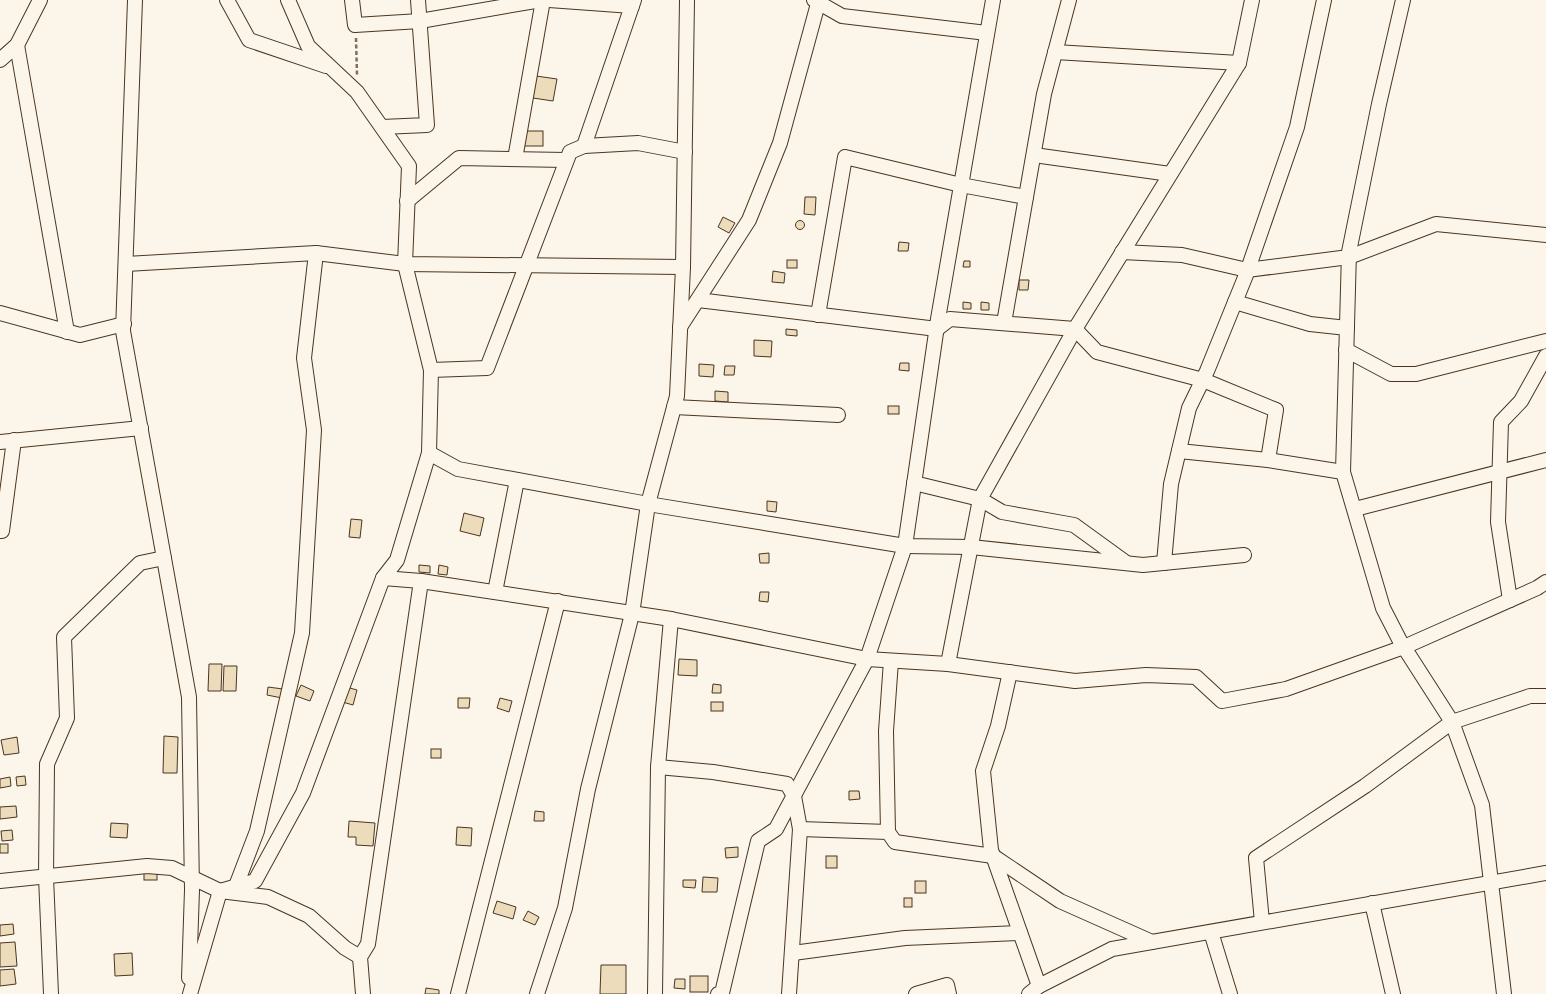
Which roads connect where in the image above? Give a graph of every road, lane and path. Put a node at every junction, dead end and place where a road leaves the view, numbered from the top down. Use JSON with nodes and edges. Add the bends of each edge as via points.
{"nodes":[{"id":1,"x":40,"y":0,"type":"edge"},
{"id":2,"x":136,"y":0,"type":"edge"},
{"id":3,"x":227,"y":0,"type":"edge"},
{"id":4,"x":288,"y":0,"type":"edge"},
{"id":5,"x":352,"y":0,"type":"edge"},
{"id":6,"x":418,"y":0,"type":"edge"},
{"id":7,"x":542,"y":0,"type":"edge"},
{"id":8,"x":549,"y":0,"type":"edge"},
{"id":9,"x":687,"y":0,"type":"edge"},
{"id":10,"x":993,"y":0,"type":"edge"},
{"id":11,"x":1069,"y":0,"type":"edge"},
{"id":12,"x":1252,"y":0,"type":"edge"},
{"id":13,"x":1324,"y":0,"type":"edge"},
{"id":14,"x":1403,"y":0,"type":"edge"},
{"id":15,"x":817,"y":1,"type":"edge"},
{"id":16,"x":502,"y":3,"type":"edge"},
{"id":17,"x":633,"y":3,"type":"edge"},
{"id":18,"x":420,"y":21,"type":"junction"},
{"id":19,"x":355,"y":25,"type":"junction"},
{"id":20,"x":988,"y":33,"type":"junction"},
{"id":21,"x":17,"y":45,"type":"junction"},
{"id":22,"x":1055,"y":52,"type":"junction"},
{"id":23,"x":0,"y":60,"type":"edge"},
{"id":24,"x":1239,"y":63,"type":"junction"},
{"id":25,"x":333,"y":69,"type":"junction"},
{"id":26,"x":358,"y":92,"type":"junction"},
{"id":27,"x":382,"y":127,"type":"junction"},
{"id":28,"x":584,"y":146,"type":"junction"},
{"id":29,"x":684,"y":152,"type":"junction"},
{"id":30,"x":1034,"y":155,"type":"junction"},
{"id":31,"x":515,"y":159,"type":"junction"},
{"id":32,"x":566,"y":160,"type":"junction"},
{"id":33,"x":1170,"y":174,"type":"junction"},
{"id":34,"x":961,"y":185,"type":"junction"},
{"id":35,"x":1026,"y":197,"type":"junction"},
{"id":36,"x":407,"y":201,"type":"junction"},
{"id":37,"x":1546,"y":235,"type":"edge"},
{"id":38,"x":1122,"y":252,"type":"junction"},
{"id":39,"x":316,"y":253,"type":"junction"},
{"id":40,"x":1349,"y":257,"type":"junction"},
{"id":41,"x":126,"y":264,"type":"junction"},
{"id":42,"x":405,"y":264,"type":"junction"},
{"id":43,"x":528,"y":264,"type":"junction"},
{"id":44,"x":683,"y":267,"type":"junction"},
{"id":45,"x":1247,"y":270,"type":"junction"},
{"id":46,"x":698,"y":300,"type":"junction"},
{"id":47,"x":1235,"y":302,"type":"junction"},
{"id":48,"x":0,"y":313,"type":"edge"},
{"id":49,"x":818,"y":315,"type":"junction"},
{"id":50,"x":1004,"y":323,"type":"junction"},
{"id":51,"x":124,"y":324,"type":"junction"},
{"id":52,"x":680,"y":328,"type":"junction"},
{"id":53,"x":1347,"y":328,"type":"junction"},
{"id":54,"x":937,"y":329,"type":"junction"},
{"id":55,"x":1075,"y":329,"type":"junction"},
{"id":56,"x":66,"y":332,"type":"junction"},
{"id":57,"x":1546,"y":341,"type":"edge"},
{"id":58,"x":1346,"y":350,"type":"junction"},
{"id":59,"x":1546,"y":356,"type":"edge"},
{"id":60,"x":431,"y":370,"type":"junction"},
{"id":61,"x":1203,"y":380,"type":"junction"},
{"id":62,"x":674,"y":407,"type":"junction"},
{"id":63,"x":838,"y":415,"type":"dead end"},
{"id":64,"x":141,"y":428,"type":"junction"},
{"id":65,"x":14,"y":440,"type":"junction"},
{"id":66,"x":0,"y":442,"type":"edge"},
{"id":67,"x":1179,"y":451,"type":"junction"},
{"id":68,"x":429,"y":453,"type":"junction"},
{"id":69,"x":1268,"y":460,"type":"junction"},
{"id":70,"x":1546,"y":460,"type":"edge"},
{"id":71,"x":1343,"y":472,"type":"junction"},
{"id":72,"x":1498,"y":473,"type":"junction"},
{"id":73,"x":517,"y":480,"type":"junction"},
{"id":74,"x":914,"y":483,"type":"junction"},
{"id":75,"x":980,"y":498,"type":"junction"},
{"id":76,"x":648,"y":504,"type":"junction"},
{"id":77,"x":1355,"y":509,"type":"junction"},
{"id":78,"x":0,"y":532,"type":"edge"},
{"id":79,"x":905,"y":546,"type":"junction"},
{"id":80,"x":971,"y":547,"type":"junction"},
{"id":81,"x":1244,"y":555,"type":"dead end"},
{"id":82,"x":164,"y":558,"type":"junction"},
{"id":83,"x":1126,"y":563,"type":"junction"},
{"id":84,"x":1164,"y":563,"type":"junction"},
{"id":85,"x":382,"y":578,"type":"junction"},
{"id":86,"x":421,"y":581,"type":"junction"},
{"id":87,"x":1546,"y":582,"type":"edge"},
{"id":88,"x":495,"y":592,"type":"junction"},
{"id":89,"x":1510,"y":600,"type":"junction"},
{"id":90,"x":558,"y":601,"type":"junction"},
{"id":91,"x":632,"y":614,"type":"junction"},
{"id":92,"x":671,"y":619,"type":"junction"},
{"id":93,"x":1404,"y":648,"type":"junction"},
{"id":94,"x":867,"y":659,"type":"junction"},
{"id":95,"x":891,"y":660,"type":"junction"},
{"id":96,"x":948,"y":664,"type":"junction"},
{"id":97,"x":1010,"y":672,"type":"junction"},
{"id":98,"x":1546,"y":696,"type":"edge"},
{"id":99,"x":1452,"y":722,"type":"junction"},
{"id":100,"x":658,"y":767,"type":"junction"},
{"id":101,"x":794,"y":796,"type":"junction"},
{"id":102,"x":800,"y":829,"type":"junction"},
{"id":103,"x":888,"y":832,"type":"junction"},
{"id":104,"x":993,"y":856,"type":"junction"},
{"id":105,"x":1546,"y":873,"type":"edge"},
{"id":106,"x":46,"y":877,"type":"junction"},
{"id":107,"x":192,"y":878,"type":"junction"},
{"id":108,"x":0,"y":881,"type":"edge"},
{"id":109,"x":1489,"y":883,"type":"junction"},
{"id":110,"x":236,"y":886,"type":"junction"},
{"id":111,"x":220,"y":891,"type":"junction"},
{"id":112,"x":1372,"y":903,"type":"junction"},
{"id":113,"x":1262,"y":922,"type":"junction"},
{"id":114,"x":1211,"y":932,"type":"junction"},
{"id":115,"x":1020,"y":933,"type":"junction"},
{"id":116,"x":1152,"y":942,"type":"junction"},
{"id":117,"x":793,"y":953,"type":"junction"},
{"id":118,"x":360,"y":957,"type":"junction"},
{"id":119,"x":1034,"y":990,"type":"edge"},
{"id":120,"x":51,"y":994,"type":"edge"},
{"id":121,"x":189,"y":994,"type":"edge"},
{"id":122,"x":363,"y":994,"type":"edge"},
{"id":123,"x":458,"y":994,"type":"edge"},
{"id":124,"x":537,"y":994,"type":"edge"},
{"id":125,"x":655,"y":994,"type":"edge"},
{"id":126,"x":718,"y":994,"type":"edge"},
{"id":127,"x":789,"y":994,"type":"edge"},
{"id":128,"x":916,"y":994,"type":"edge"},
{"id":129,"x":950,"y":994,"type":"edge"},
{"id":130,"x":1230,"y":994,"type":"edge"},
{"id":131,"x":1393,"y":994,"type":"edge"},
{"id":132,"x":1504,"y":994,"type":"edge"}],
"edges":[{"from":1,"to":21,"type":"street"},
{"from":2,"to":41,"type":"street"},
{"from":3,"to":25,"type":"street","via":[[249,40]]},
{"from":4,"to":25,"type":"street","via":[[308,46]]},
{"from":5,"to":19,"type":"street"},
{"from":6,"to":18,"type":"street"},
{"from":7,"to":16,"type":"street"},
{"from":7,"to":31,"type":"street"},
{"from":8,"to":17,"type":"street"},
{"from":9,"to":29,"type":"street"},
{"from":10,"to":20,"type":"street"},
{"from":11,"to":22,"type":"street"},
{"from":12,"to":24,"type":"street"},
{"from":13,"to":45,"type":"street","via":[[1297,127]]},
{"from":14,"to":40,"type":"street"},
{"from":15,"to":20,"type":"street","via":[[842,16]]},
{"from":15,"to":46,"type":"street","via":[[780,143],[752,212]]},
{"from":16,"to":18,"type":"street"},
{"from":17,"to":28,"type":"street"},
{"from":18,"to":19,"type":"street"},
{"from":18,"to":27,"type":"street","via":[[427,124]]},
{"from":19,"to":26,"type":"path"},
{"from":20,"to":34,"type":"street"},
{"from":21,"to":23,"type":"street"},
{"from":21,"to":56,"type":"street"},
{"from":22,"to":24,"type":"street"},
{"from":22,"to":30,"type":"street"},
{"from":24,"to":33,"type":"street"},
{"from":25,"to":26,"type":"street"},
{"from":26,"to":27,"type":"street"},
{"from":27,"to":36,"type":"street","via":[[409,166]]},
{"from":28,"to":29,"type":"street","via":[[638,144]]},
{"from":28,"to":32,"type":"street","via":[[570,152]]},
{"from":29,"to":44,"type":"street"},
{"from":30,"to":33,"type":"street"},
{"from":30,"to":35,"type":"street"},
{"from":31,"to":32,"type":"street"},
{"from":31,"to":36,"type":"street","via":[[459,158]]},
{"from":32,"to":43,"type":"street"},
{"from":33,"to":38,"type":"street"},
{"from":34,"to":35,"type":"street"},
{"from":34,"to":49,"type":"street","via":[[845,156]]},
{"from":34,"to":54,"type":"street"},
{"from":35,"to":50,"type":"street"},
{"from":36,"to":42,"type":"street"},
{"from":37,"to":40,"type":"street","via":[[1436,224]]},
{"from":38,"to":45,"type":"street","via":[[1182,255]]},
{"from":38,"to":55,"type":"street"},
{"from":39,"to":41,"type":"street"},
{"from":39,"to":42,"type":"street"},
{"from":39,"to":110,"type":"street","via":[[304,358],[314,430],[302,633],[257,830]]},
{"from":40,"to":45,"type":"street"},
{"from":40,"to":53,"type":"street"},
{"from":41,"to":51,"type":"street"},
{"from":42,"to":43,"type":"street"},
{"from":42,"to":60,"type":"street"},
{"from":43,"to":44,"type":"street"},
{"from":43,"to":60,"type":"street","via":[[486,368]]},
{"from":44,"to":52,"type":"street"},
{"from":45,"to":47,"type":"street"},
{"from":46,"to":49,"type":"street"},
{"from":46,"to":52,"type":"street"},
{"from":47,"to":53,"type":"street","via":[[1310,324]]},
{"from":47,"to":61,"type":"street"},
{"from":48,"to":56,"type":"street"},
{"from":49,"to":54,"type":"street"},
{"from":50,"to":54,"type":"street","via":[[950,319]]},
{"from":50,"to":55,"type":"street"},
{"from":51,"to":56,"type":"street","via":[[80,335]]},
{"from":51,"to":64,"type":"street"},
{"from":52,"to":62,"type":"street"},
{"from":53,"to":58,"type":"street"},
{"from":54,"to":74,"type":"street"},
{"from":55,"to":61,"type":"street","via":[[1097,352]]},
{"from":55,"to":75,"type":"street"},
{"from":57,"to":58,"type":"street","via":[[1416,374],[1391,374]]},
{"from":58,"to":71,"type":"street"},
{"from":59,"to":72,"type":"street","via":[[1521,401],[1502,422]]},
{"from":60,"to":68,"type":"street"},
{"from":61,"to":67,"type":"street","via":[[1189,408]]},
{"from":61,"to":69,"type":"street","via":[[1276,410]]},
{"from":62,"to":63,"type":"street"},
{"from":62,"to":76,"type":"street"},
{"from":64,"to":65,"type":"street"},
{"from":64,"to":82,"type":"street"},
{"from":65,"to":66,"type":"street"},
{"from":65,"to":78,"type":"street"},
{"from":67,"to":69,"type":"street"},
{"from":67,"to":84,"type":"street","via":[[1171,484]]},
{"from":68,"to":73,"type":"street","via":[[458,469]]},
{"from":68,"to":85,"type":"street","via":[[397,560]]},
{"from":69,"to":71,"type":"street"},
{"from":70,"to":72,"type":"street"},
{"from":71,"to":77,"type":"street"},
{"from":72,"to":77,"type":"street"},
{"from":72,"to":89,"type":"street","via":[[1498,522]]},
{"from":73,"to":76,"type":"street"},
{"from":73,"to":88,"type":"street"},
{"from":74,"to":75,"type":"street"},
{"from":74,"to":79,"type":"street"},
{"from":75,"to":80,"type":"street"},
{"from":75,"to":83,"type":"street","via":[[1002,512],[1074,525]]},
{"from":76,"to":79,"type":"street"},
{"from":76,"to":91,"type":"street"},
{"from":77,"to":93,"type":"street","via":[[1383,608]]},
{"from":79,"to":80,"type":"street"},
{"from":79,"to":94,"type":"street"},
{"from":80,"to":83,"type":"street"},
{"from":80,"to":96,"type":"street"},
{"from":81,"to":84,"type":"street"},
{"from":82,"to":106,"type":"street","via":[[140,562],[64,636],[66,718],[47,764]]},
{"from":82,"to":107,"type":"street","via":[[189,697]]},
{"from":83,"to":84,"type":"street"},
{"from":85,"to":86,"type":"street"},
{"from":85,"to":110,"type":"street","via":[[303,793],[254,881]]},
{"from":86,"to":88,"type":"street"},
{"from":86,"to":118,"type":"street","via":[[368,944]]},
{"from":87,"to":89,"type":"street"},
{"from":88,"to":90,"type":"street"},
{"from":89,"to":93,"type":"street"},
{"from":90,"to":91,"type":"street"},
{"from":90,"to":123,"type":"street"},
{"from":91,"to":92,"type":"street"},
{"from":91,"to":124,"type":"street","via":[[588,789],[565,908]]},
{"from":92,"to":94,"type":"street"},
{"from":92,"to":100,"type":"street"},
{"from":93,"to":97,"type":"street","via":[[1286,688],[1222,701],[1196,677],[1146,676],[1075,681]]},
{"from":93,"to":99,"type":"street"},
{"from":94,"to":95,"type":"street"},
{"from":94,"to":101,"type":"street"},
{"from":95,"to":96,"type":"street"},
{"from":95,"to":103,"type":"street","via":[[886,731]]},
{"from":96,"to":97,"type":"street"},
{"from":97,"to":104,"type":"street","via":[[998,726],[983,771]]},
{"from":98,"to":99,"type":"street","via":[[1530,696]]},
{"from":99,"to":109,"type":"street","via":[[1482,805]]},
{"from":99,"to":113,"type":"street","via":[[1366,786],[1256,858]]},
{"from":100,"to":101,"type":"street","via":[[787,784]]},
{"from":100,"to":125,"type":"street"},
{"from":101,"to":102,"type":"street"},
{"from":101,"to":126,"type":"street","via":[[776,829],[758,841],[722,993]]},
{"from":102,"to":103,"type":"street"},
{"from":102,"to":117,"type":"street"},
{"from":103,"to":104,"type":"street","via":[[895,842]]},
{"from":104,"to":115,"type":"street"},
{"from":104,"to":116,"type":"street","via":[[1060,900]]},
{"from":105,"to":109,"type":"street"},
{"from":106,"to":107,"type":"street","via":[[148,866],[172,868]]},
{"from":106,"to":108,"type":"street"},
{"from":106,"to":120,"type":"street"},
{"from":107,"to":111,"type":"street"},
{"from":107,"to":121,"type":"street"},
{"from":109,"to":112,"type":"street"},
{"from":109,"to":132,"type":"street"},
{"from":110,"to":111,"type":"street"},
{"from":111,"to":118,"type":"street","via":[[268,897],[309,916]]},
{"from":111,"to":121,"type":"street"},
{"from":112,"to":113,"type":"street"},
{"from":112,"to":131,"type":"street"},
{"from":113,"to":114,"type":"street"},
{"from":114,"to":116,"type":"street"},
{"from":114,"to":130,"type":"street"},
{"from":115,"to":117,"type":"street","via":[[905,938]]},
{"from":115,"to":119,"type":"street"},
{"from":116,"to":119,"type":"street","via":[[1112,949]]},
{"from":117,"to":127,"type":"street"},
{"from":118,"to":122,"type":"street"},
{"from":128,"to":129,"type":"street","via":[[947,985]]}]}
